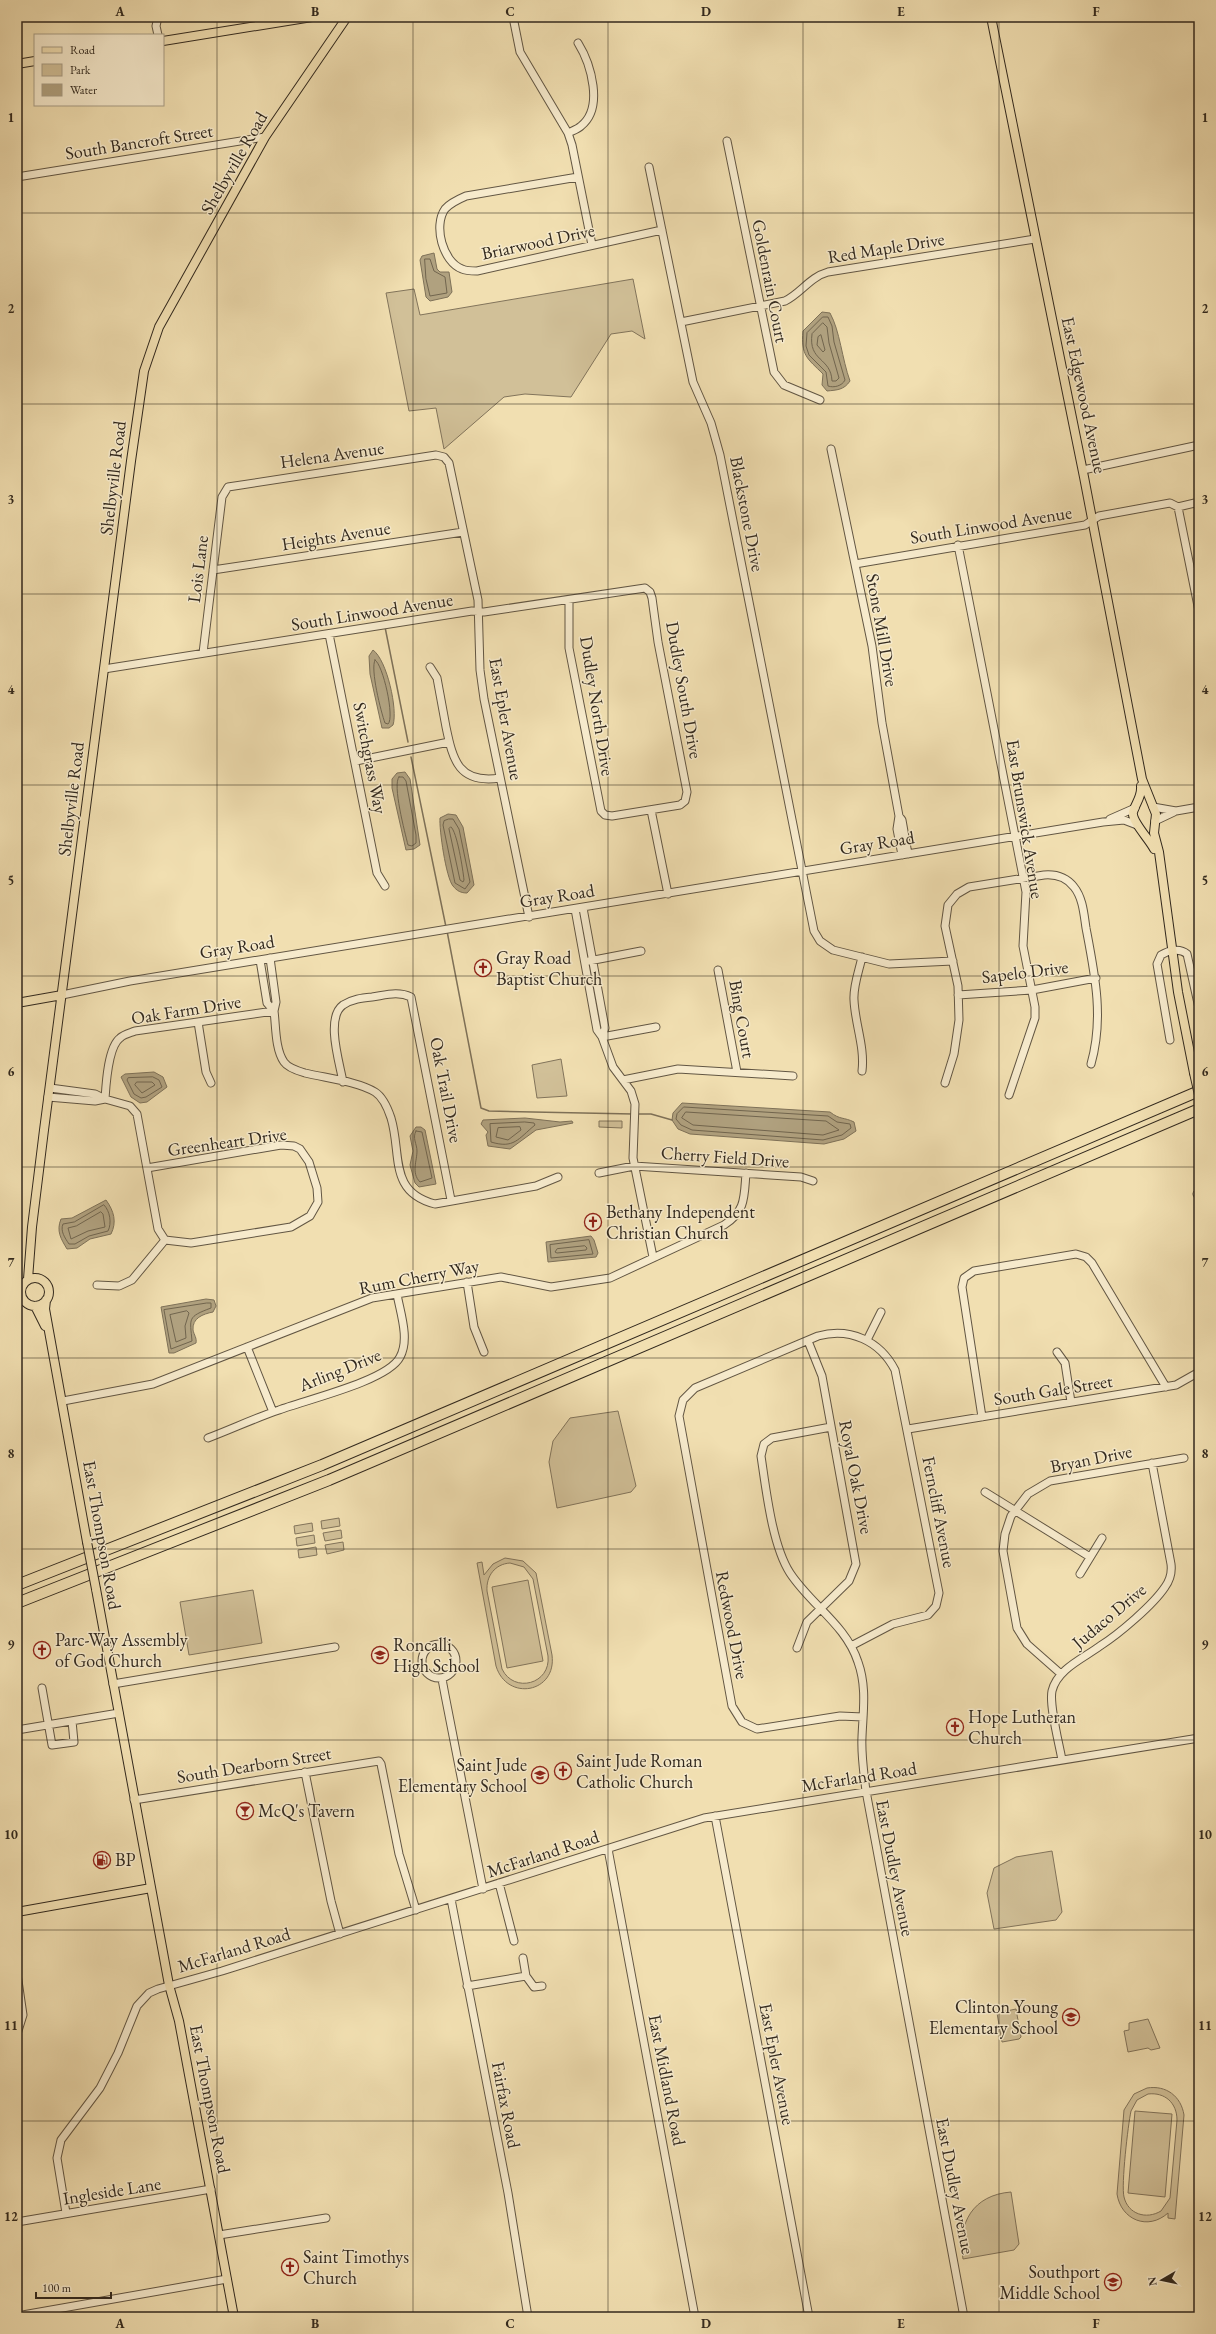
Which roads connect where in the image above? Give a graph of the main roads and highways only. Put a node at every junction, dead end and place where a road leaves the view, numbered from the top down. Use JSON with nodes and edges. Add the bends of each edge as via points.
{"nodes":[{"id":1,"x":312,"y":17,"type":"edge"},
{"id":2,"x":347,"y":17,"type":"edge"},
{"id":3,"x":991,"y":17,"type":"edge"},
{"id":4,"x":272,"y":20,"type":"edge"},
{"id":5,"x":164,"y":41,"type":"edge"},
{"id":6,"x":34,"y":61,"type":"edge"},
{"id":7,"x":17,"y":64,"type":"edge"},
{"id":8,"x":1142,"y":779,"type":"junction"},
{"id":9,"x":1153,"y":807,"type":"junction"},
{"id":10,"x":1135,"y":808,"type":"junction"},
{"id":11,"x":1154,"y":821,"type":"junction"},
{"id":12,"x":1137,"y":825,"type":"junction"},
{"id":13,"x":1159,"y":857,"type":"junction"},
{"id":14,"x":62,"y":995,"type":"junction"},
{"id":15,"x":17,"y":1003,"type":"edge"},
{"id":16,"x":1199,"y":1091,"type":"edge"},
{"id":17,"x":1199,"y":1095,"type":"edge"},
{"id":18,"x":1199,"y":1109,"type":"edge"},
{"id":19,"x":31,"y":1243,"type":"junction"},
{"id":20,"x":38,"y":1278,"type":"junction"},
{"id":21,"x":28,"y":1279,"type":"junction"},
{"id":22,"x":19,"y":1292,"type":"edge"},
{"id":23,"x":46,"y":1300,"type":"junction"},
{"id":24,"x":26,"y":1303,"type":"junction"},
{"id":25,"x":17,"y":1304,"type":"edge"},
{"id":26,"x":34,"y":1306,"type":"junction"},
{"id":27,"x":53,"y":1351,"type":"junction"},
{"id":28,"x":17,"y":1585,"type":"edge"},
{"id":29,"x":17,"y":1603,"type":"edge"},
{"id":30,"x":151,"y":1888,"type":"junction"},
{"id":31,"x":17,"y":1912,"type":"edge"},
{"id":32,"x":234,"y":2317,"type":"edge"}],
"edges":[{"from":1,"to":4,"type":"main road"},
{"from":2,"to":14,"type":"main road","name":"Shelbyville Road","via":[[265,137],[159,327],[147,357],[141,384]]},
{"from":3,"to":8,"type":"main road","name":"East Edgewood Avenue","via":[[1093,520]]},
{"from":4,"to":5,"type":"main road"},
{"from":6,"to":7,"type":"main road"},
{"from":8,"to":9,"type":"main road","name":"East Edgewood Avenue"},
{"from":8,"to":10,"type":"main road","name":"East Edgewood Avenue","via":[[1141,797]]},
{"from":9,"to":10,"type":"main road","via":[[1146,804]]},
{"from":9,"to":11,"type":"main road","via":[[1156,814]]},
{"from":10,"to":12,"type":"main road","via":[[1133,816]]},
{"from":11,"to":12,"type":"main road","via":[[1148,826]]},
{"from":11,"to":13,"type":"main road"},
{"from":12,"to":13,"type":"main road","via":[[1148,837]]},
{"from":13,"to":17,"type":"main road","bridge":true,"via":[[1178,992]]},
{"from":14,"to":15,"type":"main road","name":"Gray Road"},
{"from":14,"to":19,"type":"main road"},
{"from":16,"to":28,"type":"highway","via":[[322,1465]]},
{"from":18,"to":29,"type":"highway","via":[[329,1480]]},
{"from":19,"to":20,"type":"main road"},
{"from":19,"to":21,"type":"main road"},
{"from":20,"to":21,"type":"main road"},
{"from":20,"to":23,"type":"main road","via":[[48,1287]]},
{"from":21,"to":22,"type":"main road"},
{"from":22,"to":24,"type":"main road"},
{"from":23,"to":26,"type":"main road"},
{"from":23,"to":27,"type":"main road","name":"East Thompson Road","via":[[45,1309]]},
{"from":24,"to":25,"type":"main road"},
{"from":24,"to":26,"type":"main road"},
{"from":26,"to":27,"type":"main road","name":"East Thompson Road"},
{"from":27,"to":30,"type":"main road","name":"East Thompson Road","bridge":true},
{"from":30,"to":31,"type":"main road"},
{"from":30,"to":32,"type":"main road","name":"East Thompson Road","via":[[169,1985],[179,2021]]}]}
